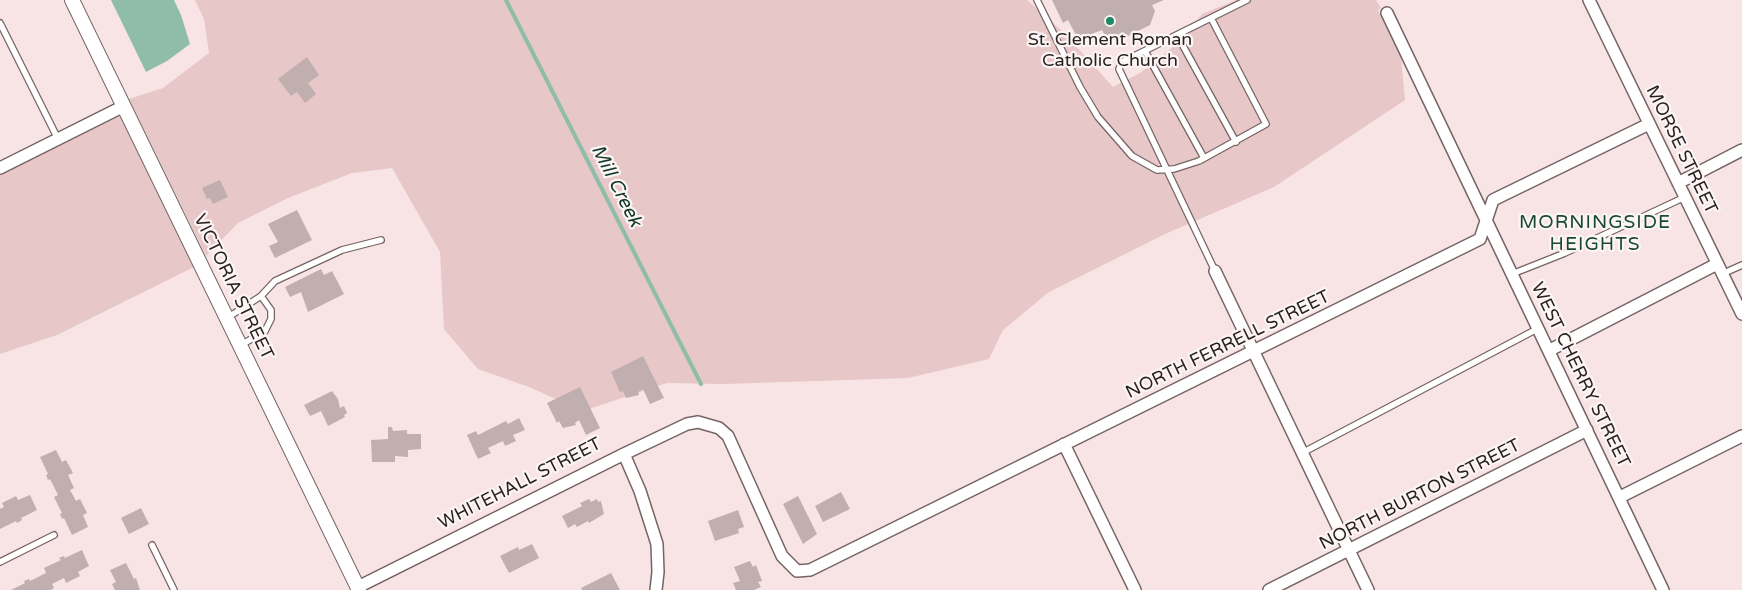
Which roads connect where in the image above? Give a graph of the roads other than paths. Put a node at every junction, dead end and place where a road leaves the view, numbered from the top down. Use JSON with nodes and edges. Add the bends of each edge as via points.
{"nodes":[{"id":1,"x":72,"y":0,"type":"edge"},
{"id":2,"x":1038,"y":0,"type":"edge"},
{"id":3,"x":1247,"y":0,"type":"edge"},
{"id":4,"x":1589,"y":0,"type":"edge"},
{"id":5,"x":1387,"y":12,"type":"dead end"},
{"id":6,"x":1211,"y":18,"type":"junction"},
{"id":7,"x":0,"y":24,"type":"edge"},
{"id":8,"x":1177,"y":35,"type":"junction"},
{"id":9,"x":1145,"y":51,"type":"junction"},
{"id":10,"x":124,"y":106,"type":"junction"},
{"id":11,"x":1649,"y":124,"type":"junction"},
{"id":12,"x":58,"y":139,"type":"junction"},
{"id":13,"x":1236,"y":142,"type":"junction"},
{"id":14,"x":1742,"y":150,"type":"edge"},
{"id":15,"x":1204,"y":158,"type":"junction"},
{"id":16,"x":0,"y":168,"type":"edge"},
{"id":17,"x":1166,"y":169,"type":"junction"},
{"id":18,"x":1678,"y":183,"type":"junction"},
{"id":19,"x":1685,"y":197,"type":"junction"},
{"id":20,"x":1486,"y":220,"type":"junction"},
{"id":21,"x":381,"y":240,"type":"dead end"},
{"id":22,"x":1742,"y":265,"type":"edge"},
{"id":23,"x":1720,"y":269,"type":"junction"},
{"id":24,"x":1214,"y":271,"type":"joint"},
{"id":25,"x":1512,"y":274,"type":"junction"},
{"id":26,"x":261,"y":296,"type":"junction"},
{"id":27,"x":1742,"y":314,"type":"edge"},
{"id":28,"x":227,"y":318,"type":"junction"},
{"id":29,"x":1539,"y":328,"type":"junction"},
{"id":30,"x":241,"y":346,"type":"junction"},
{"id":31,"x":1550,"y":350,"type":"junction"},
{"id":32,"x":1254,"y":352,"type":"junction"},
{"id":33,"x":1587,"y":430,"type":"junction"},
{"id":34,"x":1742,"y":436,"type":"edge"},
{"id":35,"x":1064,"y":444,"type":"junction"},
{"id":36,"x":1302,"y":453,"type":"junction"},
{"id":37,"x":624,"y":454,"type":"junction"},
{"id":38,"x":1620,"y":497,"type":"junction"},
{"id":39,"x":54,"y":535,"type":"dead end"},
{"id":40,"x":152,"y":545,"type":"dead end"},
{"id":41,"x":1349,"y":551,"type":"junction"},
{"id":42,"x":0,"y":562,"type":"edge"},
{"id":43,"x":797,"y":571,"type":"joint"},
{"id":44,"x":356,"y":589,"type":"edge"},
{"id":45,"x":174,"y":590,"type":"edge"},
{"id":46,"x":656,"y":590,"type":"edge"},
{"id":47,"x":1135,"y":590,"type":"edge"},
{"id":48,"x":1269,"y":590,"type":"edge"},
{"id":49,"x":1368,"y":590,"type":"edge"},
{"id":50,"x":1663,"y":590,"type":"edge"}],
"edges":[{"from":1,"to":10,"type":"street","name":"VICTORIA STREET"},
{"from":2,"to":17,"type":"lane","via":[[1098,117],[1132,156],[1157,170]]},
{"from":3,"to":6,"type":"lane"},
{"from":4,"to":11,"type":"street","name":"MORSE STREET"},
{"from":5,"to":20,"type":"street","name":"WEST CHERRY STREET"},
{"from":6,"to":8,"type":"lane"},
{"from":6,"to":13,"type":"lane","via":[[1266,124]]},
{"from":7,"to":12,"type":"lane"},
{"from":8,"to":9,"type":"lane"},
{"from":8,"to":13,"type":"lane"},
{"from":9,"to":15,"type":"lane"},
{"from":9,"to":17,"type":"lane","via":[[1122,62],[1119,69]]},
{"from":10,"to":12,"type":"street"},
{"from":10,"to":28,"type":"street","name":"VICTORIA STREET"},
{"from":11,"to":18,"type":"street","name":"MORSE STREET"},
{"from":11,"to":20,"type":"street","name":"NORTH FERRELL STREET","via":[[1493,200]]},
{"from":12,"to":16,"type":"street"},
{"from":13,"to":15,"type":"lane"},
{"from":14,"to":18,"type":"street"},
{"from":15,"to":17,"type":"lane"},
{"from":17,"to":24,"type":"lane"},
{"from":18,"to":19,"type":"street","name":"MORSE STREET"},
{"from":19,"to":23,"type":"street","name":"MORSE STREET"},
{"from":19,"to":25,"type":"lane"},
{"from":20,"to":25,"type":"street","name":"WEST CHERRY STREET"},
{"from":20,"to":32,"type":"street","name":"NORTH FERRELL STREET","via":[[1480,239]]},
{"from":21,"to":26,"type":"lane","via":[[342,250],[303,268],[275,282]]},
{"from":22,"to":23,"type":"lane"},
{"from":23,"to":27,"type":"street","name":"MORSE STREET"},
{"from":23,"to":31,"type":"street"},
{"from":24,"to":32,"type":"street"},
{"from":25,"to":29,"type":"street","name":"WEST CHERRY STREET"},
{"from":26,"to":28,"type":"lane"},
{"from":26,"to":30,"type":"lane","via":[[271,310],[271,319],[265,331]]},
{"from":28,"to":30,"type":"street","name":"VICTORIA STREET"},
{"from":29,"to":31,"type":"street","name":"WEST CHERRY STREET"},
{"from":29,"to":36,"type":"lane"},
{"from":30,"to":44,"type":"street","name":"VICTORIA STREET"},
{"from":31,"to":33,"type":"street","name":"WEST CHERRY STREET"},
{"from":32,"to":35,"type":"street","name":"NORTH FERRELL STREET"},
{"from":32,"to":36,"type":"street"},
{"from":33,"to":38,"type":"street","name":"WEST CHERRY STREET"},
{"from":33,"to":41,"type":"street","name":"NORTH BURTON STREET"},
{"from":34,"to":38,"type":"street"},
{"from":35,"to":43,"type":"street","name":"NORTH FERRELL STREET","via":[[815,568]]},
{"from":35,"to":47,"type":"street"},
{"from":36,"to":41,"type":"street"},
{"from":37,"to":43,"type":"street","name":"WHITEHALL STREET","via":[[687,424],[709,424],[719,428],[733,446],[775,543],[787,563]]},
{"from":37,"to":44,"type":"street","name":"WHITEHALL STREET"},
{"from":37,"to":46,"type":"street","via":[[657,544]]},
{"from":38,"to":50,"type":"street","name":"WEST CHERRY STREET"},
{"from":39,"to":42,"type":"lane"},
{"from":40,"to":45,"type":"lane"},
{"from":41,"to":48,"type":"street","name":"NORTH BURTON STREET"},
{"from":41,"to":49,"type":"street"}]}
